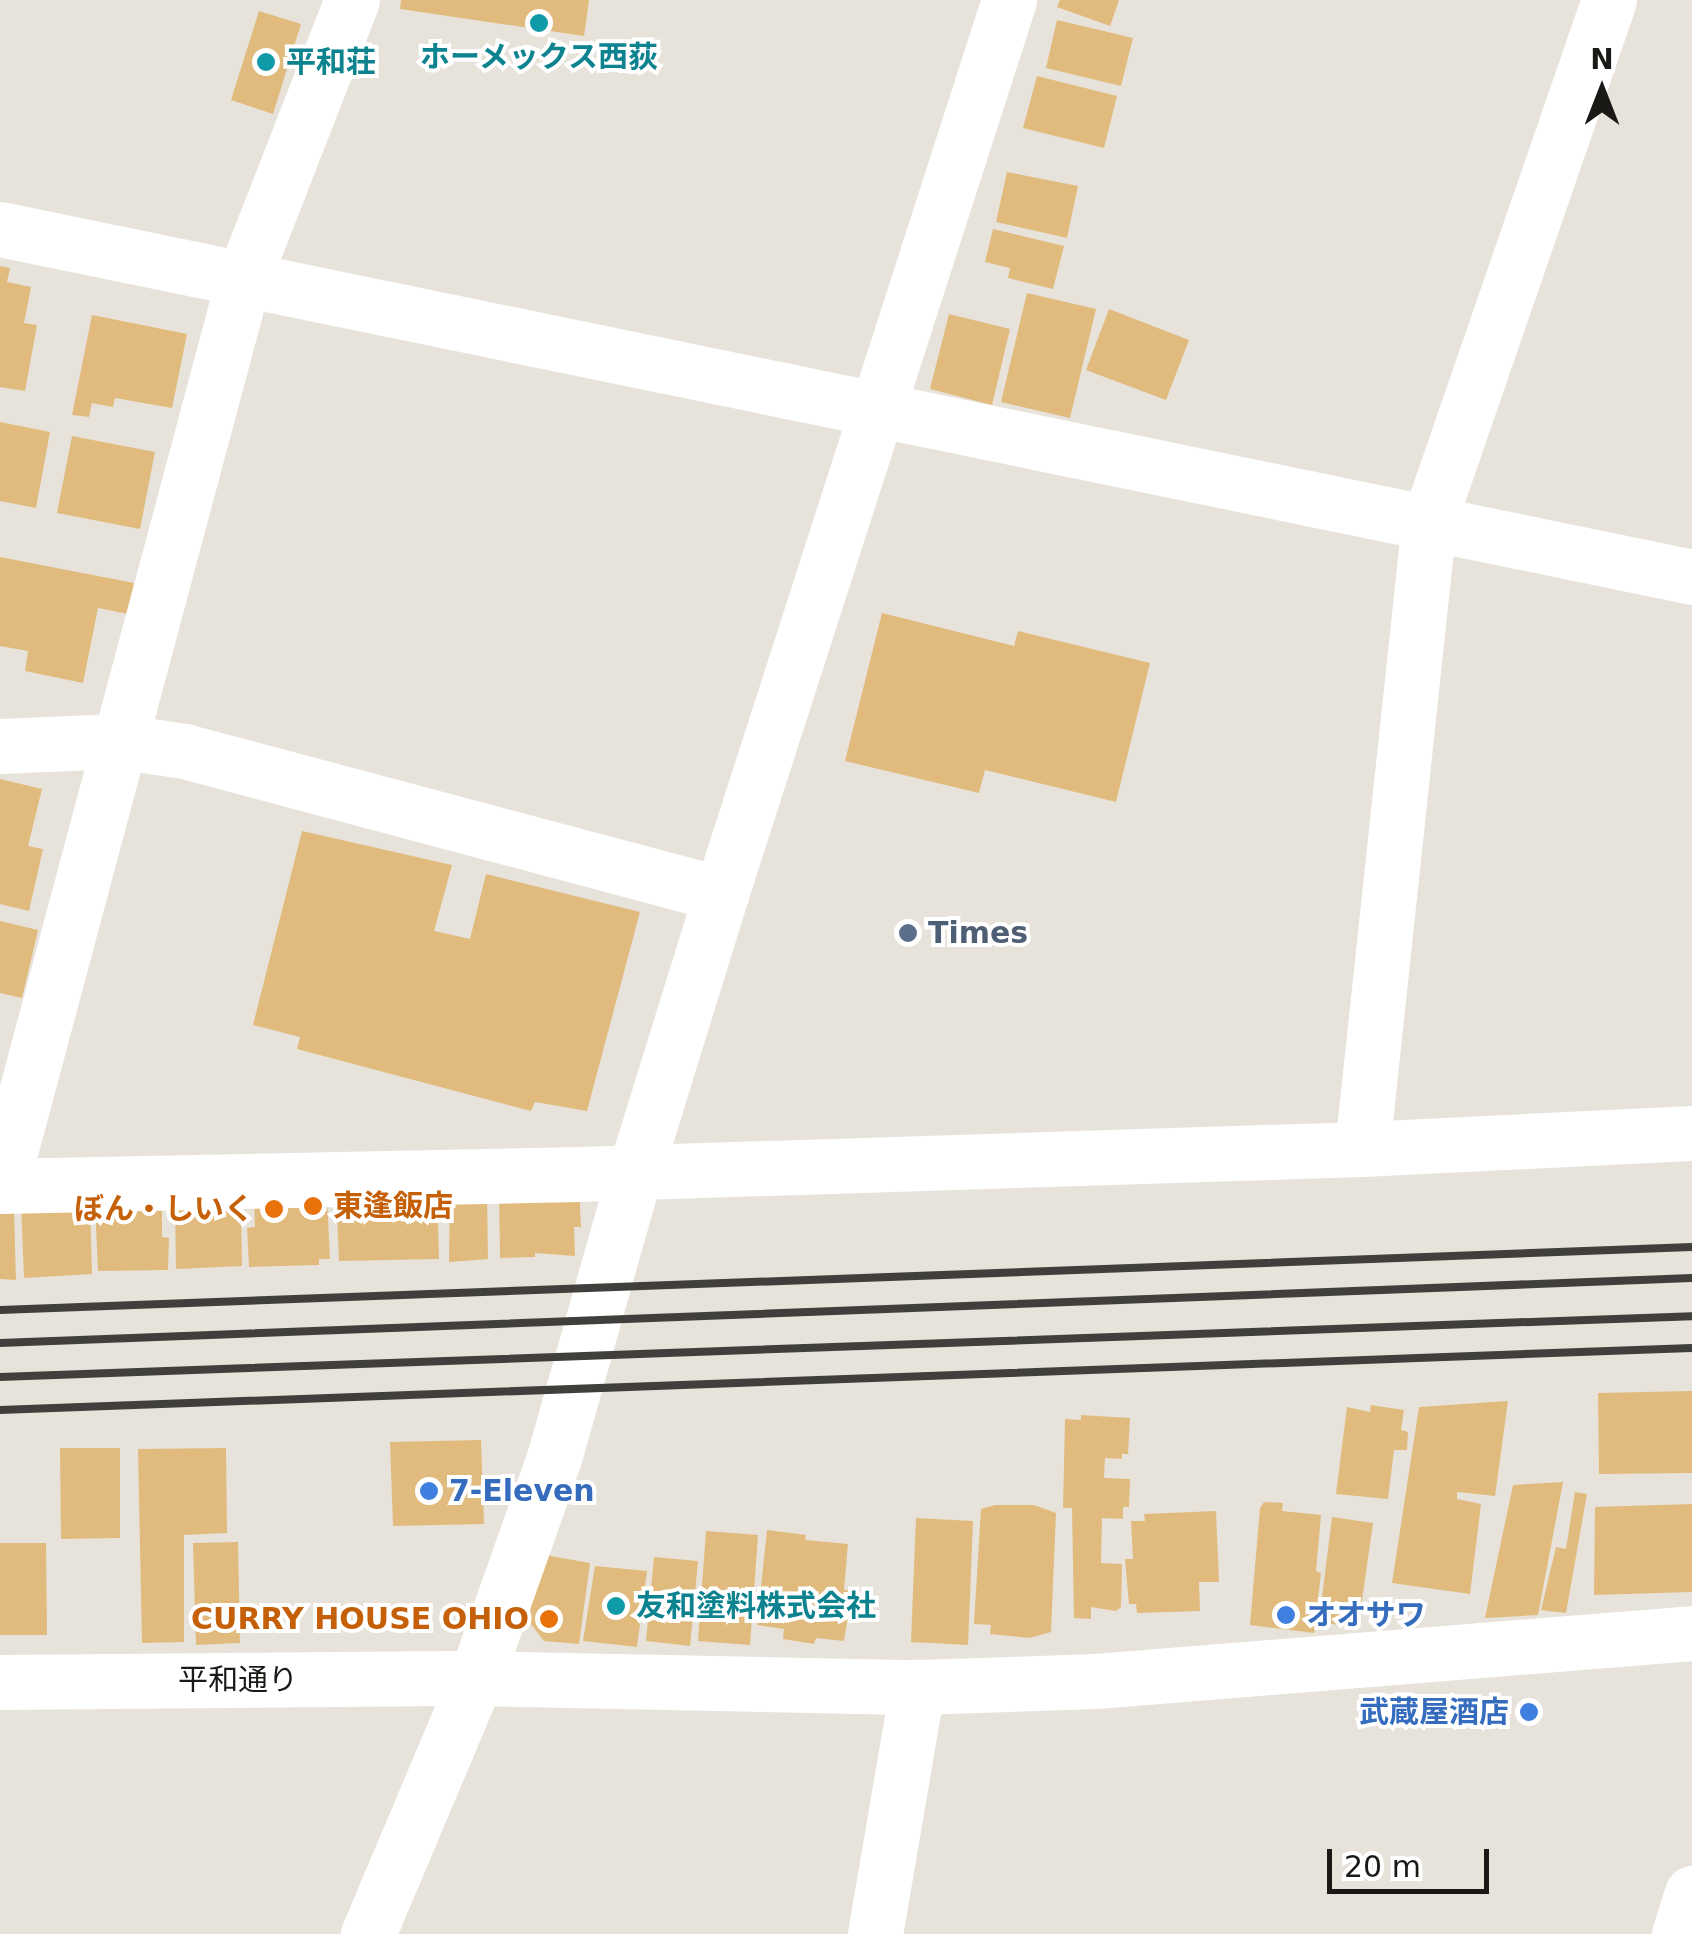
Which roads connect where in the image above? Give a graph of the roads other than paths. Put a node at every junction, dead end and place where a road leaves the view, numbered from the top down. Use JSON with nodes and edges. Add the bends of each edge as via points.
{"nodes":[{"id":1,"x":352,"y":0,"type":"edge"},
{"id":2,"x":1009,"y":0,"type":"edge"},
{"id":3,"x":1608,"y":0,"type":"edge"},
{"id":4,"x":0,"y":228,"type":"edge"},
{"id":5,"x":244,"y":278,"type":"junction"},
{"id":6,"x":878,"y":408,"type":"junction"},
{"id":7,"x":1428,"y":521,"type":"junction"},
{"id":8,"x":1692,"y":577,"type":"edge"},
{"id":9,"x":117,"y":741,"type":"junction"},
{"id":10,"x":0,"y":746,"type":"edge"},
{"id":11,"x":721,"y":894,"type":"junction"},
{"id":12,"x":1692,"y":1133,"type":"edge"},
{"id":13,"x":1362,"y":1149,"type":"junction"},
{"id":14,"x":634,"y":1172,"type":"junction"},
{"id":15,"x":0,"y":1186,"type":"edge"},
{"id":16,"x":1692,"y":1633,"type":"edge"},
{"id":17,"x":476,"y":1678,"type":"junction"},
{"id":18,"x":0,"y":1682,"type":"edge"},
{"id":19,"x":917,"y":1687,"type":"junction"},
{"id":20,"x":1692,"y":1893,"type":"edge"},
{"id":21,"x":368,"y":1934,"type":"edge"},
{"id":22,"x":875,"y":1934,"type":"edge"},
{"id":23,"x":1679,"y":1934,"type":"edge"}],
"edges":[{"from":1,"to":5,"type":"street"},
{"from":2,"to":6,"type":"street"},
{"from":3,"to":7,"type":"street"},
{"from":4,"to":5,"type":"street"},
{"from":5,"to":6,"type":"street"},
{"from":5,"to":9,"type":"street"},
{"from":6,"to":7,"type":"street"},
{"from":6,"to":11,"type":"street"},
{"from":7,"to":8,"type":"street"},
{"from":7,"to":13,"type":"street"},
{"from":9,"to":10,"type":"street"},
{"from":9,"to":11,"type":"street","via":[[184,751]]},
{"from":9,"to":15,"type":"street"},
{"from":11,"to":14,"type":"street"},
{"from":12,"to":13,"type":"street"},
{"from":13,"to":14,"type":"street"},
{"from":14,"to":15,"type":"street"},
{"from":14,"to":17,"type":"street","via":[[554,1458]]},
{"from":16,"to":19,"type":"street","name":"平和通り","via":[[1096,1681]]},
{"from":17,"to":18,"type":"street","name":"平和通り"},
{"from":17,"to":19,"type":"street","name":"平和通り"},
{"from":17,"to":21,"type":"street"},
{"from":19,"to":22,"type":"street"},
{"from":20,"to":23,"type":"street"}]}
